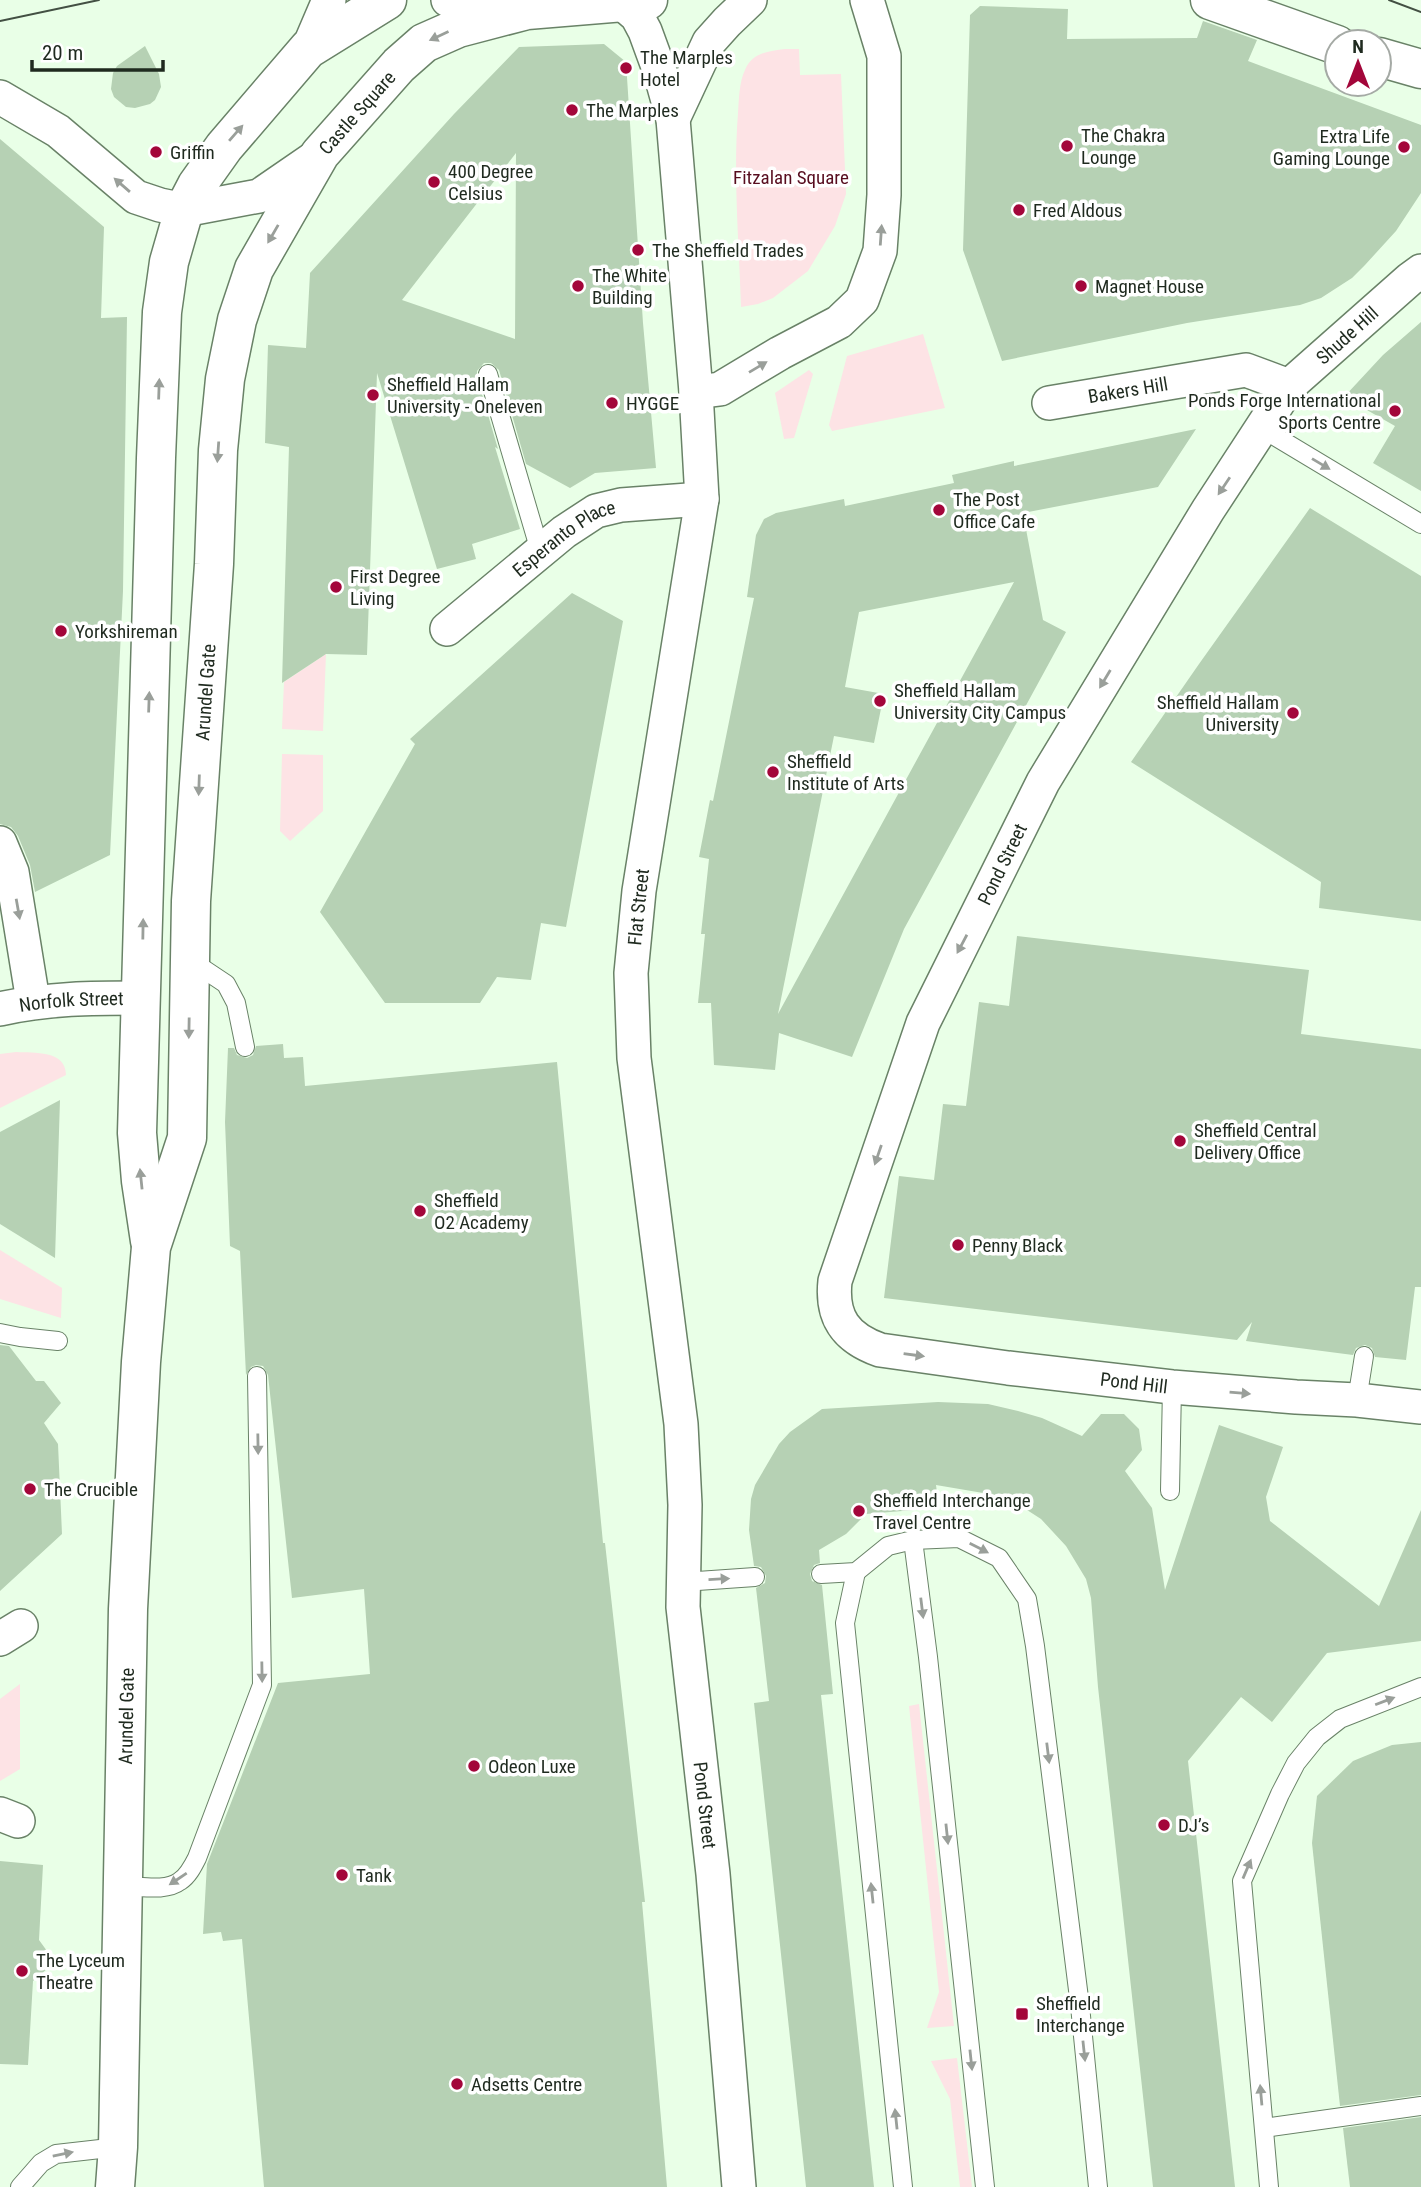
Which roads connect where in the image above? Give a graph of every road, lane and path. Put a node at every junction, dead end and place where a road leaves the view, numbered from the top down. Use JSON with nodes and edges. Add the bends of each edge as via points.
{"nodes":[{"id":1,"x":329,"y":0,"type":"edge"},
{"id":2,"x":387,"y":0,"type":"edge"},
{"id":3,"x":448,"y":0,"type":"edge"},
{"id":4,"x":750,"y":0,"type":"edge"},
{"id":5,"x":867,"y":0,"type":"edge"},
{"id":6,"x":1210,"y":0,"type":"edge"},
{"id":7,"x":636,"y":2,"type":"edge"},
{"id":8,"x":527,"y":10,"type":"junction"},
{"id":9,"x":1323,"y":40,"type":"edge"},
{"id":10,"x":308,"y":49,"type":"junction"},
{"id":11,"x":1393,"y":61,"type":"edge"},
{"id":12,"x":1421,"y":68,"type":"edge"},
{"id":13,"x":0,"y":97,"type":"edge"},
{"id":14,"x":673,"y":119,"type":"junction"},
{"id":15,"x":320,"y":154,"type":"junction"},
{"id":16,"x":184,"y":210,"type":"junction"},
{"id":17,"x":1417,"y":267,"type":"edge"},
{"id":18,"x":488,"y":374,"type":"dead end"},
{"id":19,"x":1289,"y":386,"type":"junction"},
{"id":20,"x":696,"y":392,"type":"junction"},
{"id":21,"x":1049,"y":403,"type":"dead end"},
{"id":22,"x":1263,"y":429,"type":"junction"},
{"id":23,"x":702,"y":499,"type":"junction"},
{"id":24,"x":1421,"y":524,"type":"edge"},
{"id":25,"x":540,"y":551,"type":"junction"},
{"id":26,"x":447,"y":629,"type":"dead end"},
{"id":27,"x":0,"y":843,"type":"edge"},
{"id":28,"x":190,"y":960,"type":"junction"},
{"id":29,"x":142,"y":998,"type":"junction"},
{"id":30,"x":33,"y":1001,"type":"junction"},
{"id":31,"x":0,"y":1009,"type":"edge"},
{"id":32,"x":245,"y":1047,"type":"dead end"},
{"id":33,"x":151,"y":1247,"type":"junction"},
{"id":34,"x":0,"y":1333,"type":"edge"},
{"id":35,"x":851,"y":1334,"type":"joint"},
{"id":36,"x":58,"y":1341,"type":"dead end"},
{"id":37,"x":1364,"y":1356,"type":"dead end"},
{"id":38,"x":257,"y":1376,"type":"dead end"},
{"id":39,"x":1172,"y":1387,"type":"junction"},
{"id":40,"x":1357,"y":1400,"type":"junction"},
{"id":41,"x":1420,"y":1401,"type":"edge"},
{"id":42,"x":681,"y":1424,"type":"joint"},
{"id":43,"x":1170,"y":1491,"type":"dead end"},
{"id":44,"x":913,"y":1541,"type":"junction"},
{"id":45,"x":856,"y":1572,"type":"junction"},
{"id":46,"x":821,"y":1574,"type":"dead end"},
{"id":47,"x":755,"y":1577,"type":"dead end"},
{"id":48,"x":683,"y":1581,"type":"junction"},
{"id":49,"x":1421,"y":1687,"type":"edge"},
{"id":50,"x":123,"y":1886,"type":"junction"},
{"id":51,"x":1421,"y":2106,"type":"edge"},
{"id":52,"x":1264,"y":2128,"type":"junction"},
{"id":53,"x":118,"y":2147,"type":"junction"},
{"id":54,"x":20,"y":2187,"type":"edge"},
{"id":55,"x":116,"y":2187,"type":"edge"},
{"id":56,"x":739,"y":2187,"type":"edge"},
{"id":57,"x":903,"y":2187,"type":"edge"},
{"id":58,"x":985,"y":2187,"type":"edge"},
{"id":59,"x":1098,"y":2187,"type":"edge"},
{"id":60,"x":1269,"y":2187,"type":"edge"}],
"edges":[{"from":1,"to":10,"type":"street"},
{"from":2,"to":10,"type":"street"},
{"from":3,"to":8,"type":"street","via":[[466,6]]},
{"from":4,"to":14,"type":"street","via":[[709,42]]},
{"from":20,"to":5,"type":"street","one_way":true,"via":[[720,389],[839,322],[862,300],[880,251],[884,195],[884,56]]},
{"from":6,"to":9,"type":"street"},
{"from":7,"to":8,"type":"street","name":"Castle Square"},
{"from":7,"to":14,"type":"street"},
{"from":8,"to":15,"type":"street","name":"Castle Square","one_way":true,"via":[[458,28],[424,43]]},
{"from":16,"to":10,"type":"street","one_way":true,"via":[[224,147]]},
{"from":11,"to":12,"type":"street"},
{"from":16,"to":13,"type":"street","name":"Castle Square","one_way":true,"via":[[136,197],[58,131]]},
{"from":14,"to":20,"type":"street"},
{"from":15,"to":16,"type":"street","name":"Castle Square","via":[[259,196]]},
{"from":15,"to":28,"type":"street","name":"Arundel Gate","one_way":true,"via":[[254,269],[225,379]]},
{"from":29,"to":16,"type":"street","name":"Arundel Gate","one_way":true,"via":[[162,312],[169,262]]},
{"from":17,"to":19,"type":"street","name":"Shude Hill"},
{"from":18,"to":25,"type":"lane"},
{"from":19,"to":21,"type":"street","name":"Bakers Hill","via":[[1246,370]]},
{"from":19,"to":22,"type":"street","name":"Shude Hill"},
{"from":20,"to":23,"type":"street","name":"Flat Street"},
{"from":22,"to":24,"type":"lane","one_way":true},
{"from":22,"to":35,"type":"street","name":"Pond Street","one_way":true,"via":[[1208,510],[1043,782],[923,1023],[835,1281],[836,1309]]},
{"from":23,"to":25,"type":"street","name":"Esperanto Place","via":[[596,511]]},
{"from":23,"to":42,"type":"street","name":"Flat Street","via":[[639,891],[631,986],[634,1058]]},
{"from":25,"to":26,"type":"street","name":"Esperanto Place"},
{"from":27,"to":30,"type":"street","one_way":true,"via":[[12,872]]},
{"from":28,"to":29,"type":"street","via":[[168,987]]},
{"from":28,"to":32,"type":"lane","via":[[226,984],[236,1003]]},
{"from":28,"to":33,"type":"street","name":"Arundel Gate","one_way":true,"via":[[187,1138]]},
{"from":29,"to":30,"type":"street","name":"Norfolk Street"},
{"from":33,"to":29,"type":"street","name":"Arundel Gate","one_way":true,"via":[[137,1133]]},
{"from":30,"to":31,"type":"street","name":"Norfolk Street"},
{"from":33,"to":50,"type":"street","name":"Arundel Gate","via":[[129,1581]]},
{"from":34,"to":36,"type":"lane"},
{"from":35,"to":39,"type":"street","name":"Pond Hill","one_way":true,"via":[[880,1350]]},
{"from":37,"to":40,"type":"lane"},
{"from":38,"to":50,"type":"lane","one_way":true,"via":[[262,1685],[189,1871],[180,1882],[166,1887]]},
{"from":39,"to":40,"type":"street","name":"Pond Hill","one_way":true},
{"from":39,"to":43,"type":"lane"},
{"from":40,"to":41,"type":"street","name":"Pond Hill"},
{"from":42,"to":48,"type":"street","name":"Pond Street"},
{"from":44,"to":45,"type":"lane","via":[[888,1546]]},
{"from":44,"to":58,"type":"lane","one_way":true},
{"from":44,"to":59,"type":"lane","one_way":true,"via":[[959,1538],[999,1558],[1027,1599],[1080,2006]]},
{"from":45,"to":46,"type":"lane"},
{"from":57,"to":45,"type":"lane","one_way":true,"via":[[845,1623]]},
{"from":48,"to":47,"type":"lane","one_way":true},
{"from":48,"to":56,"type":"street","name":"Pond Street"},
{"from":52,"to":49,"type":"lane","one_way":true,"via":[[1242,1881],[1296,1763],[1317,1737],[1340,1719]]},
{"from":50,"to":53,"type":"street","name":"Arundel Gate"},
{"from":51,"to":52,"type":"lane"},
{"from":52,"to":60,"type":"lane"},
{"from":54,"to":53,"type":"lane","one_way":true,"via":[[41,2163],[56,2154]]},
{"from":53,"to":55,"type":"street","name":"Arundel Gate"}]}
